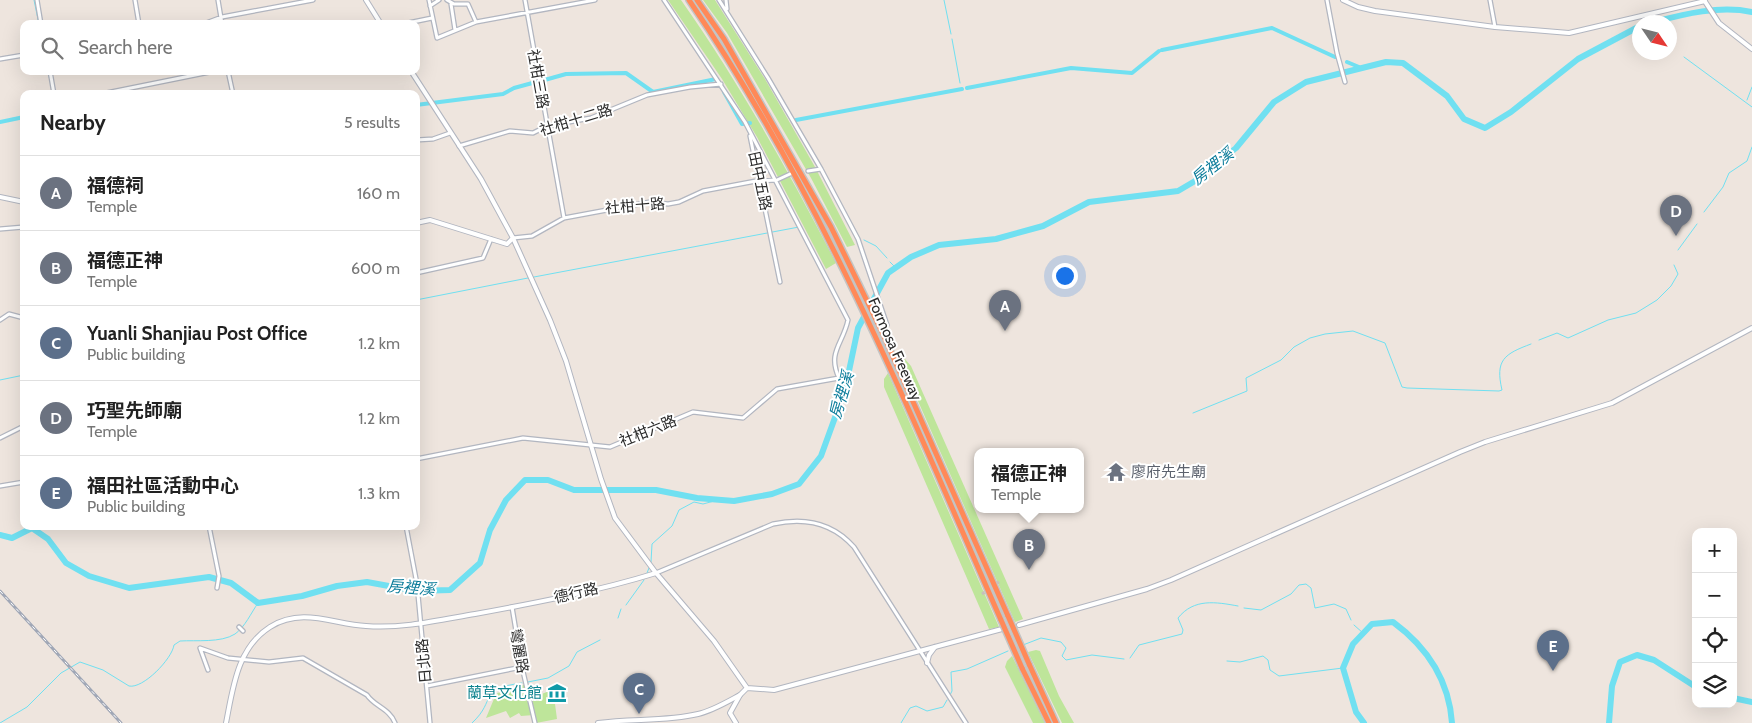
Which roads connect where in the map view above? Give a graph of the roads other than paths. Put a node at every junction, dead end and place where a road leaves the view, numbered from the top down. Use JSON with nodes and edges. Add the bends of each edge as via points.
{"nodes":[{"id":1,"x":37,"y":0,"type":"edge"},
{"id":2,"x":135,"y":0,"type":"edge"},
{"id":3,"x":218,"y":0,"type":"edge"},
{"id":4,"x":313,"y":0,"type":"edge"},
{"id":5,"x":366,"y":0,"type":"edge"},
{"id":6,"x":428,"y":0,"type":"edge"},
{"id":7,"x":439,"y":0,"type":"edge"},
{"id":8,"x":447,"y":0,"type":"edge"},
{"id":9,"x":525,"y":0,"type":"edge"},
{"id":10,"x":595,"y":0,"type":"edge"},
{"id":11,"x":664,"y":0,"type":"edge"},
{"id":12,"x":689,"y":0,"type":"edge"},
{"id":13,"x":697,"y":0,"type":"edge"},
{"id":14,"x":719,"y":0,"type":"edge"},
{"id":15,"x":726,"y":0,"type":"edge"},
{"id":16,"x":1327,"y":0,"type":"edge"},
{"id":17,"x":1343,"y":0,"type":"edge"},
{"id":18,"x":1490,"y":0,"type":"edge"},
{"id":19,"x":1705,"y":0,"type":"edge"},
{"id":20,"x":451,"y":3,"type":"junction"},
{"id":21,"x":430,"y":6,"type":"junction"},
{"id":22,"x":528,"y":12,"type":"junction"},
{"id":23,"x":728,"y":12,"type":"junction"},
{"id":24,"x":222,"y":17,"type":"junction"},
{"id":25,"x":432,"y":18,"type":"junction"},
{"id":26,"x":40,"y":20,"type":"edge"},
{"id":27,"x":138,"y":20,"type":"edge"},
{"id":28,"x":214,"y":20,"type":"edge"},
{"id":29,"x":379,"y":20,"type":"edge"},
{"id":30,"x":420,"y":20,"type":"edge"},
{"id":31,"x":476,"y":22,"type":"junction"},
{"id":32,"x":1495,"y":27,"type":"junction"},
{"id":33,"x":455,"y":30,"type":"junction"},
{"id":34,"x":1752,"y":49,"type":"edge"},
{"id":35,"x":20,"y":55,"type":"edge"},
{"id":36,"x":0,"y":59,"type":"edge"},
{"id":37,"x":51,"y":75,"type":"edge"},
{"id":38,"x":195,"y":75,"type":"edge"},
{"id":39,"x":229,"y":75,"type":"edge"},
{"id":40,"x":414,"y":75,"type":"edge"},
{"id":41,"x":1344,"y":82,"type":"dead end"},
{"id":42,"x":722,"y":84,"type":"junction"},
{"id":43,"x":53,"y":90,"type":"edge"},
{"id":44,"x":121,"y":90,"type":"edge"},
{"id":45,"x":232,"y":90,"type":"edge"},
{"id":46,"x":547,"y":126,"type":"junction"},
{"id":47,"x":748,"y":131,"type":"junction"},
{"id":48,"x":450,"y":133,"type":"junction"},
{"id":49,"x":420,"y":140,"type":"edge"},
{"id":50,"x":459,"y":146,"type":"junction"},
{"id":51,"x":821,"y":169,"type":"junction"},
{"id":52,"x":808,"y":171,"type":"dead end"},
{"id":53,"x":790,"y":174,"type":"dead end"},
{"id":54,"x":777,"y":180,"type":"junction"},
{"id":55,"x":760,"y":181,"type":"junction"},
{"id":56,"x":0,"y":197,"type":"edge"},
{"id":57,"x":20,"y":201,"type":"edge"},
{"id":58,"x":564,"y":218,"type":"junction"},
{"id":59,"x":420,"y":222,"type":"edge"},
{"id":60,"x":20,"y":226,"type":"edge"},
{"id":61,"x":0,"y":229,"type":"edge"},
{"id":62,"x":513,"y":238,"type":"junction"},
{"id":63,"x":491,"y":239,"type":"junction"},
{"id":64,"x":420,"y":272,"type":"edge"},
{"id":65,"x":780,"y":282,"type":"dead end"},
{"id":66,"x":20,"y":317,"type":"edge"},
{"id":67,"x":0,"y":320,"type":"edge"},
{"id":68,"x":887,"y":325,"type":"dead end"},
{"id":69,"x":1752,"y":328,"type":"edge"},
{"id":70,"x":20,"y":428,"type":"edge"},
{"id":71,"x":0,"y":438,"type":"edge"},
{"id":72,"x":590,"y":445,"type":"junction"},
{"id":73,"x":420,"y":458,"type":"edge"},
{"id":74,"x":20,"y":483,"type":"edge"},
{"id":75,"x":0,"y":486,"type":"edge"},
{"id":76,"x":210,"y":530,"type":"edge"},
{"id":77,"x":407,"y":530,"type":"edge"},
{"id":78,"x":656,"y":573,"type":"junction"},
{"id":79,"x":216,"y":588,"type":"dead end"},
{"id":80,"x":512,"y":607,"type":"junction"},
{"id":81,"x":421,"y":622,"type":"junction"},
{"id":82,"x":1019,"y":625,"type":"dead end"},
{"id":83,"x":239,"y":627,"type":"dead end"},
{"id":84,"x":1002,"y":629,"type":"dead end"},
{"id":85,"x":243,"y":631,"type":"dead end"},
{"id":86,"x":935,"y":647,"type":"junction"},
{"id":87,"x":920,"y":651,"type":"junction"},
{"id":88,"x":242,"y":659,"type":"junction"},
{"id":89,"x":927,"y":663,"type":"junction"},
{"id":90,"x":522,"y":667,"type":"junction"},
{"id":91,"x":208,"y":670,"type":"dead end"},
{"id":92,"x":427,"y":686,"type":"junction"},
{"id":93,"x":748,"y":688,"type":"junction"},
{"id":94,"x":740,"y":695,"type":"junction"},
{"id":95,"x":626,"y":721,"type":"edge"},
{"id":96,"x":226,"y":723,"type":"edge"},
{"id":97,"x":395,"y":723,"type":"edge"},
{"id":98,"x":430,"y":723,"type":"edge"},
{"id":99,"x":535,"y":723,"type":"edge"},
{"id":100,"x":598,"y":723,"type":"edge"},
{"id":101,"x":736,"y":723,"type":"edge"},
{"id":102,"x":966,"y":723,"type":"edge"},
{"id":103,"x":1049,"y":723,"type":"edge"},
{"id":104,"x":1056,"y":723,"type":"edge"}],
"edges":[{"from":1,"to":26,"type":"street"},
{"from":2,"to":27,"type":"street"},
{"from":3,"to":24,"type":"street"},
{"from":4,"to":24,"type":"street"},
{"from":5,"to":29,"type":"main road"},
{"from":6,"to":21,"type":"street"},
{"from":7,"to":21,"type":"street"},
{"from":8,"to":20,"type":"street"},
{"from":9,"to":22,"type":"street","name":"社柑三路"},
{"from":10,"to":22,"type":"street"},
{"from":11,"to":42,"type":"street"},
{"from":12,"to":103,"type":"highway","name":"Formosa Freeway","bridge":true,"via":[[742,83],[812,206],[868,316]]},
{"from":13,"to":104,"type":"highway","name":"Formosa Freeway","bridge":true,"via":[[729,48],[847,259]]},
{"from":14,"to":23,"type":"street"},
{"from":15,"to":23,"type":"street"},
{"from":16,"to":41,"type":"street"},
{"from":17,"to":32,"type":"main road","via":[[1375,11]]},
{"from":18,"to":32,"type":"street"},
{"from":19,"to":32,"type":"main road","via":[[1570,33]]},
{"from":19,"to":34,"type":"main road","via":[[1720,23]]},
{"from":20,"to":31,"type":"street","via":[[468,4]]},
{"from":20,"to":33,"type":"street"},
{"from":21,"to":25,"type":"street"},
{"from":22,"to":31,"type":"street"},
{"from":22,"to":46,"type":"street","name":"社柑三路"},
{"from":23,"to":51,"type":"street"},
{"from":24,"to":28,"type":"street"},
{"from":25,"to":30,"type":"street"},
{"from":25,"to":33,"type":"street","via":[[437,38]]},
{"from":31,"to":33,"type":"street"},
{"from":35,"to":36,"type":"street"},
{"from":37,"to":43,"type":"street"},
{"from":38,"to":44,"type":"street"},
{"from":39,"to":45,"type":"street"},
{"from":40,"to":48,"type":"main road"},
{"from":42,"to":46,"type":"street","name":"社柑十二路","via":[[647,95],[591,118]]},
{"from":42,"to":47,"type":"street"},
{"from":46,"to":50,"type":"street","name":"社柑十二路","via":[[533,132],[510,131]]},
{"from":46,"to":58,"type":"street","name":"社柑三路"},
{"from":47,"to":54,"type":"street"},
{"from":47,"to":55,"type":"street","name":"田中五路"},
{"from":48,"to":49,"type":"street"},
{"from":48,"to":50,"type":"main road"},
{"from":50,"to":62,"type":"main road","via":[[495,202]]},
{"from":51,"to":52,"type":"street"},
{"from":51,"to":68,"type":"street","via":[[854,229]]},
{"from":53,"to":54,"type":"street"},
{"from":54,"to":55,"type":"street","name":"社柑十路"},
{"from":54,"to":72,"type":"street","name":"社柑六路","via":[[848,320],[833,359],[839,378],[777,389],[743,418],[693,412],[610,447]]},
{"from":55,"to":58,"type":"street","name":"社柑十路","via":[[703,191],[668,204],[650,202]]},
{"from":55,"to":65,"type":"street","name":"田中五路"},
{"from":56,"to":57,"type":"main road"},
{"from":58,"to":62,"type":"street","name":"社柑十路","via":[[532,236]]},
{"from":59,"to":63,"type":"main road","via":[[430,220]]},
{"from":60,"to":61,"type":"street"},
{"from":62,"to":63,"type":"main road","via":[[507,244]]},
{"from":62,"to":72,"type":"main road","via":[[556,336]]},
{"from":63,"to":64,"type":"street","via":[[483,258]]},
{"from":66,"to":67,"type":"street","via":[[9,314]]},
{"from":69,"to":82,"type":"main road","via":[[1612,403],[1460,452],[1147,590]]},
{"from":70,"to":71,"type":"street"},
{"from":72,"to":73,"type":"street","name":"社柑六路","via":[[522,438]]},
{"from":72,"to":78,"type":"main road","via":[[606,498],[621,528]]},
{"from":74,"to":75,"type":"street"},
{"from":76,"to":79,"type":"street","via":[[219,576]]},
{"from":77,"to":81,"type":"street","name":"日北路"},
{"from":78,"to":80,"type":"main road","name":"德行路"},
{"from":78,"to":87,"type":"street","name":"德行路","via":[[773,524],[793,520],[814,522],[842,535],[854,547]]},
{"from":78,"to":93,"type":"main road","via":[[688,608]]},
{"from":80,"to":81,"type":"main road","name":"德行路"},
{"from":80,"to":90,"type":"street","name":"彎麗路"},
{"from":81,"to":88,"type":"main road","name":"德行路","via":[[366,626],[305,616],[270,627],[248,648]]},
{"from":81,"to":92,"type":"street","name":"日北路"},
{"from":83,"to":85,"type":"street"},
{"from":84,"to":86,"type":"main road"},
{"from":86,"to":87,"type":"main road"},
{"from":86,"to":89,"type":"main road"},
{"from":87,"to":89,"type":"street","name":"德行路"},
{"from":87,"to":93,"type":"main road","via":[[774,690]]},
{"from":88,"to":91,"type":"street","via":[[228,658],[200,648]]},
{"from":88,"to":96,"type":"main road","name":"德行路"},
{"from":88,"to":97,"type":"street","via":[[269,662],[307,659],[367,695],[382,706]]},
{"from":89,"to":102,"type":"street","name":"德行路"},
{"from":90,"to":92,"type":"street"},
{"from":90,"to":99,"type":"street","name":"彎麗路"},
{"from":92,"to":98,"type":"street","name":"日北路"},
{"from":93,"to":94,"type":"main road"},
{"from":94,"to":95,"type":"main road","via":[[699,714]]},
{"from":94,"to":101,"type":"main road","via":[[730,713]]},
{"from":95,"to":100,"type":"main road"}]}
